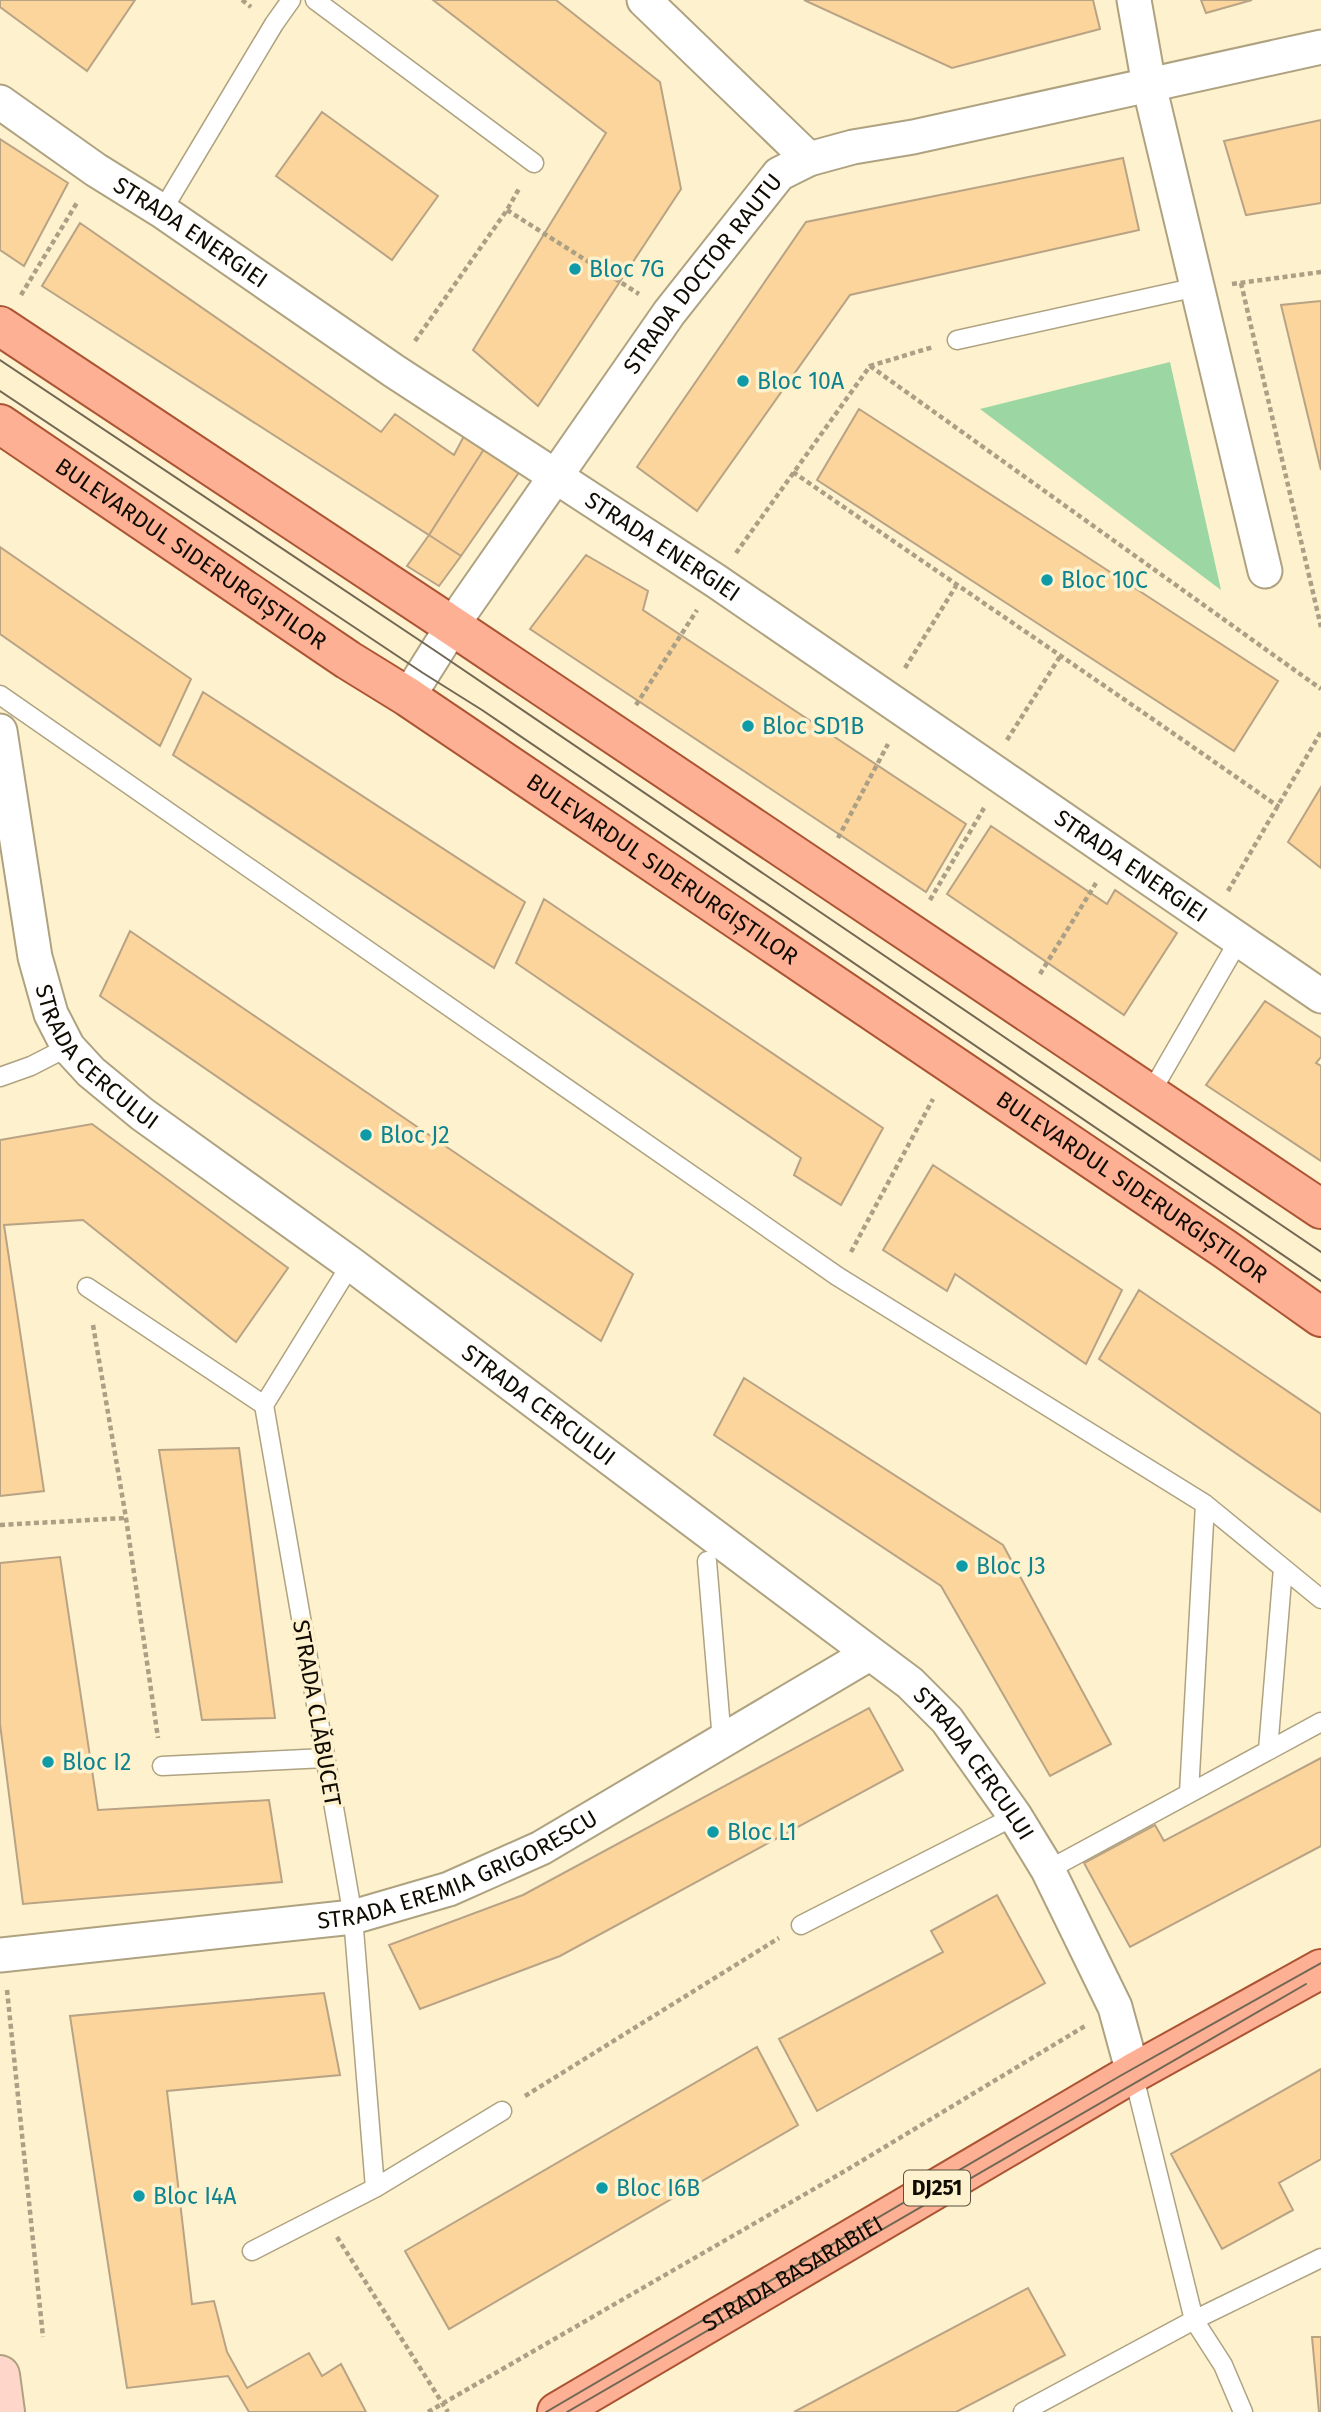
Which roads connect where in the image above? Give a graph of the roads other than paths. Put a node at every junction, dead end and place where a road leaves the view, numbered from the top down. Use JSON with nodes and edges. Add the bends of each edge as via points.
{"nodes":[{"id":1,"x":291,"y":0,"type":"edge"},
{"id":2,"x":315,"y":0,"type":"edge"},
{"id":3,"x":644,"y":0,"type":"edge"},
{"id":4,"x":1135,"y":0,"type":"edge"},
{"id":5,"x":1321,"y":47,"type":"edge"},
{"id":6,"x":1149,"y":85,"type":"junction"},
{"id":7,"x":0,"y":102,"type":"edge"},
{"id":8,"x":809,"y":159,"type":"junction"},
{"id":9,"x":534,"y":163,"type":"road end"},
{"id":10,"x":162,"y":211,"type":"junction"},
{"id":11,"x":1197,"y":287,"type":"junction"},
{"id":12,"x":1,"y":327,"type":"edge"},
{"id":13,"x":957,"y":340,"type":"road end"},
{"id":14,"x":0,"y":424,"type":"edge"},
{"id":15,"x":556,"y":477,"type":"junction"},
{"id":16,"x":1265,"y":571,"type":"dead end"},
{"id":17,"x":454,"y":627,"type":"junction"},
{"id":18,"x":0,"y":695,"type":"edge"},
{"id":19,"x":408,"y":697,"type":"junction"},
{"id":20,"x":0,"y":731,"type":"edge"},
{"id":21,"x":1239,"y":940,"type":"junction"},
{"id":22,"x":1321,"y":996,"type":"edge"},
{"id":23,"x":68,"y":1047,"type":"junction"},
{"id":24,"x":0,"y":1077,"type":"edge"},
{"id":25,"x":1150,"y":1094,"type":"junction"},
{"id":26,"x":1321,"y":1209,"type":"edge"},
{"id":27,"x":351,"y":1264,"type":"junction"},
{"id":28,"x":87,"y":1286,"type":"road end"},
{"id":29,"x":1321,"y":1317,"type":"edge"},
{"id":30,"x":264,"y":1405,"type":"junction"},
{"id":31,"x":1205,"y":1504,"type":"junction"},
{"id":32,"x":707,"y":1561,"type":"dead end"},
{"id":33,"x":1283,"y":1568,"type":"junction"},
{"id":34,"x":1321,"y":1599,"type":"edge"},
{"id":35,"x":869,"y":1654,"type":"junction"},
{"id":36,"x":1321,"y":1722,"type":"edge"},
{"id":37,"x":722,"y":1741,"type":"junction"},
{"id":38,"x":1268,"y":1750,"type":"junction"},
{"id":39,"x":325,"y":1758,"type":"junction"},
{"id":40,"x":162,"y":1766,"type":"road end"},
{"id":41,"x":1189,"y":1793,"type":"junction"},
{"id":42,"x":1015,"y":1816,"type":"junction"},
{"id":43,"x":1048,"y":1870,"type":"junction"},
{"id":44,"x":353,"y":1917,"type":"junction"},
{"id":45,"x":801,"y":1925,"type":"road end"},
{"id":46,"x":2,"y":1955,"type":"edge"},
{"id":47,"x":1321,"y":1969,"type":"edge"},
{"id":48,"x":1133,"y":2073,"type":"junction"},
{"id":49,"x":502,"y":2110,"type":"road end"},
{"id":50,"x":375,"y":2188,"type":"junction"},
{"id":51,"x":252,"y":2251,"type":"dead end"},
{"id":52,"x":1321,"y":2258,"type":"edge"},
{"id":53,"x":1194,"y":2320,"type":"junction"},
{"id":54,"x":0,"y":2375,"type":"edge"},
{"id":55,"x":5,"y":2412,"type":"edge"},
{"id":56,"x":557,"y":2412,"type":"edge"},
{"id":57,"x":1023,"y":2412,"type":"edge"},
{"id":58,"x":1243,"y":2412,"type":"edge"}],
"edges":[{"from":1,"to":10,"type":"lane"},
{"from":2,"to":9,"type":"lane"},
{"from":3,"to":8,"type":"street"},
{"from":4,"to":6,"type":"street"},
{"from":5,"to":6,"type":"street","name":"STRADA DOCTOR RAUTU"},
{"from":6,"to":8,"type":"street","name":"STRADA DOCTOR RAUTU"},
{"from":6,"to":11,"type":"street"},
{"from":7,"to":10,"type":"street","name":"STRADA ENERGIEI"},
{"from":8,"to":15,"type":"street","name":"STRADA DOCTOR RAUTU","via":[[779,174],[669,313]]},
{"from":10,"to":15,"type":"street","name":"STRADA ENERGIEI"},
{"from":11,"to":13,"type":"lane"},
{"from":11,"to":16,"type":"street"},
{"from":12,"to":17,"type":"main road"},
{"from":14,"to":19,"type":"main road","name":"BULEVARDUL SIDERURGIȘTILOR"},
{"from":15,"to":17,"type":"street","name":"STRADA DOCTOR RAUTU"},
{"from":15,"to":21,"type":"street","name":"STRADA ENERGIEI","via":[[716,581]]},
{"from":17,"to":19,"type":"street","name":"STRADA DOCTOR RAUTU"},
{"from":17,"to":25,"type":"main road"},
{"from":18,"to":31,"type":"lane","via":[[838,1276]]},
{"from":19,"to":29,"type":"main road","name":"BULEVARDUL SIDERURGIȘTILOR"},
{"from":20,"to":23,"type":"street","name":"STRADA CERCULUI","via":[[35,957],[51,1014]]},
{"from":21,"to":22,"type":"street","name":"STRADA ENERGIEI"},
{"from":21,"to":25,"type":"lane"},
{"from":23,"to":24,"type":"lane"},
{"from":23,"to":27,"type":"street","name":"STRADA CERCULUI","via":[[142,1114]]},
{"from":25,"to":26,"type":"main road"},
{"from":27,"to":30,"type":"lane"},
{"from":27,"to":35,"type":"street","name":"STRADA CERCULUI"},
{"from":28,"to":30,"type":"lane"},
{"from":30,"to":39,"type":"lane","name":"STRADA CLĂBUCET"},
{"from":31,"to":33,"type":"lane"},
{"from":31,"to":41,"type":"lane"},
{"from":32,"to":37,"type":"lane"},
{"from":33,"to":34,"type":"lane"},
{"from":33,"to":38,"type":"lane"},
{"from":35,"to":37,"type":"street","name":"STRADA EREMIA GRIGORESCU"},
{"from":35,"to":42,"type":"street","name":"STRADA CERCULUI","via":[[910,1683],[947,1720]]},
{"from":36,"to":38,"type":"lane"},
{"from":37,"to":44,"type":"street","name":"STRADA EREMIA GRIGORESCU","via":[[541,1848],[449,1889]]},
{"from":38,"to":41,"type":"lane"},
{"from":39,"to":40,"type":"lane"},
{"from":39,"to":44,"type":"lane","name":"STRADA CLĂBUCET"},
{"from":41,"to":43,"type":"lane"},
{"from":42,"to":43,"type":"street","name":"STRADA CERCULUI"},
{"from":42,"to":45,"type":"lane"},
{"from":43,"to":48,"type":"street","name":"STRADA CERCULUI","via":[[1115,2007]]},
{"from":44,"to":46,"type":"street","name":"STRADA EREMIA GRIGORESCU"},
{"from":44,"to":50,"type":"lane","name":"STRADA CLĂBUCET"},
{"from":47,"to":48,"type":"main road","name":"STRADA BASARABIEI","number":"DJ251"},
{"from":48,"to":53,"type":"lane"},
{"from":48,"to":56,"type":"main road","name":"STRADA BASARABIEI","number":"DJ251"},
{"from":49,"to":50,"type":"lane"},
{"from":50,"to":51,"type":"lane"},
{"from":52,"to":53,"type":"lane"},
{"from":53,"to":57,"type":"lane"},
{"from":53,"to":58,"type":"lane","via":[[1223,2365]]},
{"from":54,"to":55,"type":"main road"}]}
